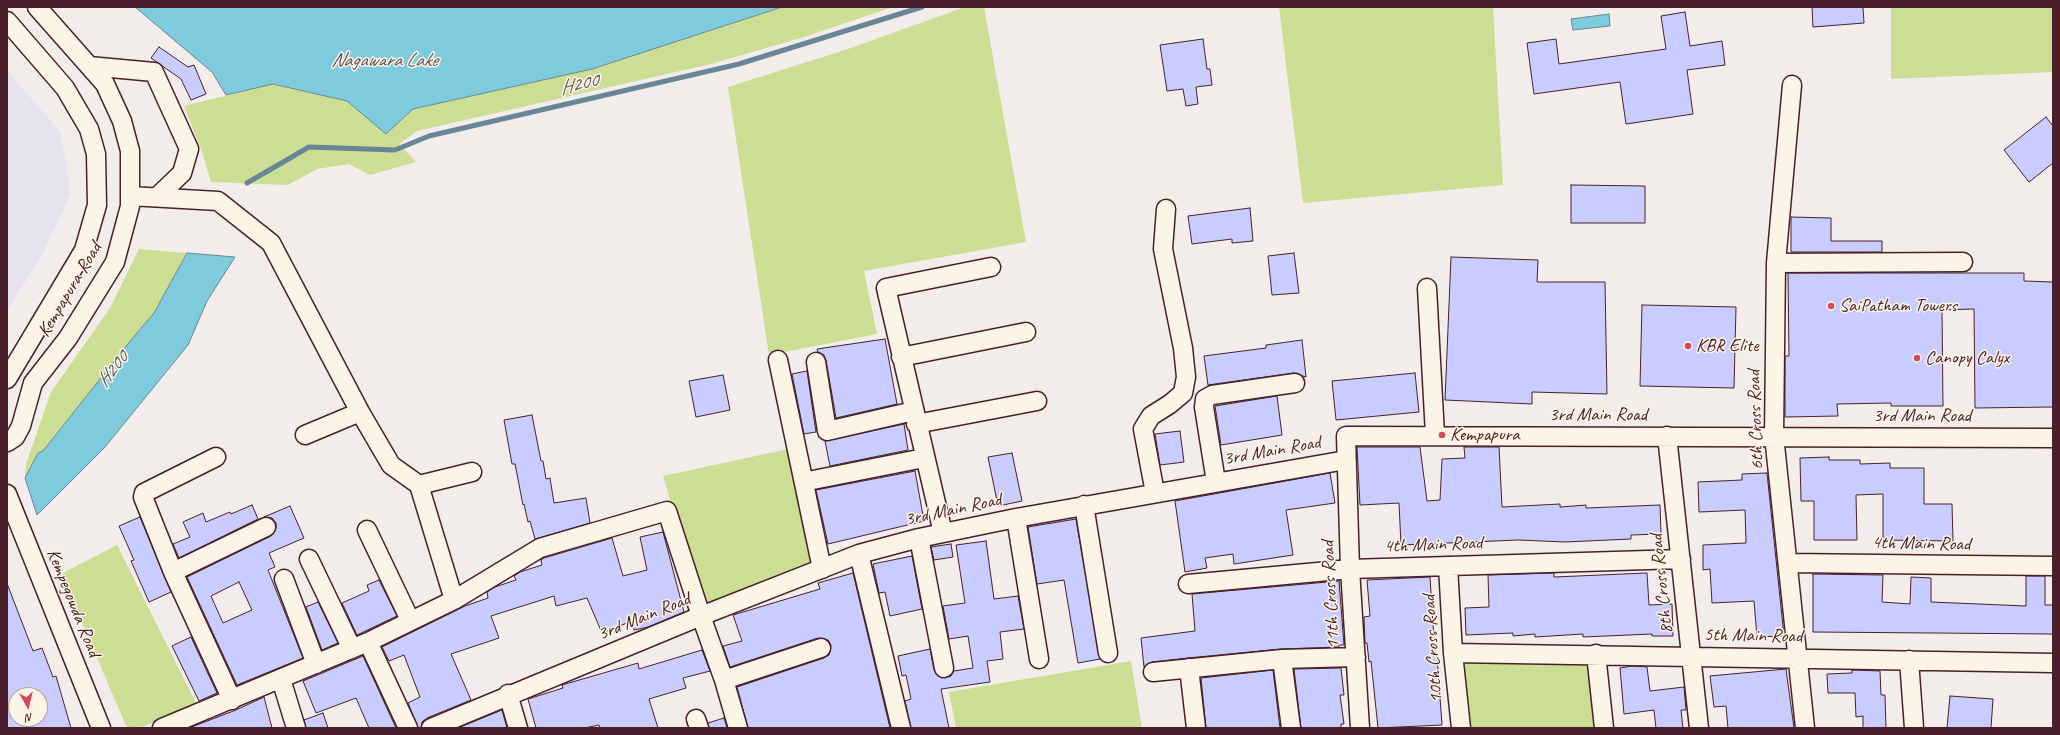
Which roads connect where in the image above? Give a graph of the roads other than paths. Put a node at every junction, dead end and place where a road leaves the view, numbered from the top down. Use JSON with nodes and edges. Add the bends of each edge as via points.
{"nodes":[{"id":1,"x":37,"y":7,"type":"edge"},
{"id":2,"x":7,"y":21,"type":"edge"},
{"id":3,"x":89,"y":66,"type":"junction"},
{"id":4,"x":1792,"y":85,"type":"dead end"},
{"id":5,"x":130,"y":196,"type":"junction"},
{"id":6,"x":158,"y":196,"type":"dead end"},
{"id":7,"x":1166,"y":209,"type":"dead end"},
{"id":8,"x":1963,"y":262,"type":"dead end"},
{"id":9,"x":1776,"y":263,"type":"junction"},
{"id":10,"x":991,"y":267,"type":"dead end"},
{"id":11,"x":1427,"y":288,"type":"dead end"},
{"id":12,"x":1026,"y":332,"type":"dead end"},
{"id":13,"x":902,"y":357,"type":"junction"},
{"id":14,"x":778,"y":360,"type":"dead end"},
{"id":15,"x":816,"y":362,"type":"dead end"},
{"id":16,"x":7,"y":379,"type":"edge"},
{"id":17,"x":1295,"y":383,"type":"dead end"},
{"id":18,"x":1037,"y":401,"type":"dead end"},
{"id":19,"x":360,"y":412,"type":"junction"},
{"id":20,"x":915,"y":418,"type":"junction"},
{"id":21,"x":305,"y":435,"type":"dead end"},
{"id":22,"x":1435,"y":435,"type":"junction"},
{"id":23,"x":1667,"y":436,"type":"junction"},
{"id":24,"x":1774,"y":436,"type":"junction"},
{"id":25,"x":2053,"y":438,"type":"edge"},
{"id":26,"x":7,"y":442,"type":"edge"},
{"id":27,"x":216,"y":457,"type":"dead end"},
{"id":28,"x":924,"y":458,"type":"junction"},
{"id":29,"x":1346,"y":460,"type":"junction"},
{"id":30,"x":472,"y":472,"type":"dead end"},
{"id":31,"x":813,"y":480,"type":"dead end"},
{"id":32,"x":1216,"y":482,"type":"junction"},
{"id":33,"x":419,"y":485,"type":"junction"},
{"id":34,"x":1155,"y":493,"type":"junction"},
{"id":35,"x":7,"y":495,"type":"edge"},
{"id":36,"x":1084,"y":505,"type":"junction"},
{"id":37,"x":1016,"y":518,"type":"junction"},
{"id":38,"x":266,"y":527,"type":"dead end"},
{"id":39,"x":367,"y":530,"type":"dead end"},
{"id":40,"x":943,"y":533,"type":"junction"},
{"id":41,"x":919,"y":538,"type":"junction"},
{"id":42,"x":859,"y":554,"type":"junction"},
{"id":43,"x":309,"y":559,"type":"dead end"},
{"id":44,"x":1681,"y":559,"type":"junction"},
{"id":45,"x":1788,"y":563,"type":"junction"},
{"id":46,"x":1448,"y":566,"type":"junction"},
{"id":47,"x":2053,"y":566,"type":"edge"},
{"id":48,"x":822,"y":569,"type":"junction"},
{"id":49,"x":1350,"y":569,"type":"junction"},
{"id":50,"x":173,"y":572,"type":"junction"},
{"id":51,"x":284,"y":579,"type":"dead end"},
{"id":52,"x":1188,"y":584,"type":"dead end"},
{"id":53,"x":454,"y":600,"type":"junction"},
{"id":54,"x":701,"y":616,"type":"junction"},
{"id":55,"x":410,"y":620,"type":"junction"},
{"id":56,"x":368,"y":642,"type":"junction"},
{"id":57,"x":821,"y":648,"type":"dead end"},
{"id":58,"x":352,"y":649,"type":"junction"},
{"id":59,"x":1453,"y":652,"type":"junction"},
{"id":60,"x":1108,"y":653,"type":"dead end"},
{"id":61,"x":1596,"y":654,"type":"junction"},
{"id":62,"x":1691,"y":656,"type":"junction"},
{"id":63,"x":1356,"y":657,"type":"junction"},
{"id":64,"x":1798,"y":658,"type":"junction"},
{"id":65,"x":1039,"y":659,"type":"dead end"},
{"id":66,"x":1282,"y":659,"type":"junction"},
{"id":67,"x":1909,"y":660,"type":"junction"},
{"id":68,"x":2053,"y":662,"type":"edge"},
{"id":69,"x":316,"y":664,"type":"junction"},
{"id":70,"x":944,"y":668,"type":"dead end"},
{"id":71,"x":1189,"y":668,"type":"junction"},
{"id":72,"x":1153,"y":672,"type":"dead end"},
{"id":73,"x":281,"y":679,"type":"junction"},
{"id":74,"x":724,"y":680,"type":"junction"},
{"id":75,"x":508,"y":694,"type":"junction"},
{"id":76,"x":232,"y":700,"type":"junction"},
{"id":77,"x":101,"y":728,"type":"edge"},
{"id":78,"x":162,"y":728,"type":"edge"},
{"id":79,"x":296,"y":728,"type":"edge"},
{"id":80,"x":408,"y":728,"type":"edge"},
{"id":81,"x":431,"y":728,"type":"edge"},
{"id":82,"x":518,"y":728,"type":"edge"},
{"id":83,"x":738,"y":728,"type":"edge"},
{"id":84,"x":901,"y":728,"type":"edge"},
{"id":85,"x":1196,"y":728,"type":"edge"},
{"id":86,"x":1291,"y":728,"type":"edge"},
{"id":87,"x":1360,"y":728,"type":"edge"},
{"id":88,"x":1461,"y":728,"type":"edge"},
{"id":89,"x":1604,"y":728,"type":"edge"},
{"id":90,"x":1699,"y":728,"type":"edge"},
{"id":91,"x":1805,"y":728,"type":"edge"},
{"id":92,"x":1914,"y":728,"type":"edge"}],
"edges":[{"from":1,"to":3,"type":"street","name":"Kempapura Road"},
{"from":2,"to":16,"type":"street","name":"Kempapura Road","via":[[65,88],[89,129],[96,154],[97,205],[84,250]]},
{"from":3,"to":5,"type":"street","name":"Kempapura Road","via":[[105,84],[122,121],[130,151]]},
{"from":3,"to":6,"type":"street","via":[[154,72],[189,149],[182,173]]},
{"from":4,"to":9,"type":"street","name":"6th Cross Road"},
{"from":5,"to":19,"type":"street","via":[[218,201],[271,243]]},
{"from":5,"to":26,"type":"street","name":"Kempapura Road","via":[[130,206],[115,262],[68,338],[34,383],[21,426],[15,437]]},
{"from":7,"to":34,"type":"street","via":[[1163,249],[1183,348],[1186,377],[1183,393],[1151,416],[1143,429]]},
{"from":8,"to":9,"type":"street"},
{"from":9,"to":24,"type":"street","name":"6th Cross Road"},
{"from":10,"to":13,"type":"street","via":[[886,288]]},
{"from":11,"to":22,"type":"street"},
{"from":12,"to":13,"type":"street"},
{"from":13,"to":20,"type":"street"},
{"from":14,"to":48,"type":"street"},
{"from":15,"to":20,"type":"street","via":[[827,431]]},
{"from":17,"to":32,"type":"street","via":[[1212,395],[1205,399],[1204,407]]},
{"from":18,"to":20,"type":"street"},
{"from":19,"to":21,"type":"street"},
{"from":19,"to":33,"type":"street","via":[[391,465]]},
{"from":20,"to":28,"type":"street"},
{"from":22,"to":23,"type":"street","name":"3rd Main Road"},
{"from":22,"to":29,"type":"street","name":"3rd Main Road","via":[[1346,436]]},
{"from":23,"to":24,"type":"street","name":"3rd Main Road"},
{"from":23,"to":44,"type":"street","name":"8th Cross Road"},
{"from":24,"to":25,"type":"street","name":"3rd Main Road"},
{"from":24,"to":45,"type":"street","name":"6th Cross Road"},
{"from":27,"to":50,"type":"street","via":[[144,493],[143,497]]},
{"from":28,"to":31,"type":"street"},
{"from":28,"to":40,"type":"street"},
{"from":29,"to":32,"type":"street","name":"3rd Main Road"},
{"from":29,"to":49,"type":"street","name":"11th Cross Road"},
{"from":30,"to":33,"type":"street"},
{"from":32,"to":34,"type":"street","name":"3rd Main Road"},
{"from":33,"to":53,"type":"street"},
{"from":34,"to":36,"type":"street","name":"3rd Main Road"},
{"from":35,"to":77,"type":"street","name":"Kempegowda Road"},
{"from":36,"to":37,"type":"street","name":"3rd Main Road"},
{"from":36,"to":60,"type":"street"},
{"from":37,"to":40,"type":"street","name":"3rd Main Road"},
{"from":37,"to":65,"type":"street"},
{"from":38,"to":50,"type":"street"},
{"from":39,"to":55,"type":"street"},
{"from":40,"to":41,"type":"street","name":"3rd Main Road"},
{"from":41,"to":42,"type":"street","name":"3rd Main Road"},
{"from":41,"to":70,"type":"street"},
{"from":42,"to":48,"type":"street","name":"3rd Main Road"},
{"from":42,"to":84,"type":"street"},
{"from":43,"to":58,"type":"street"},
{"from":44,"to":46,"type":"street","name":"4th Main Road"},
{"from":44,"to":62,"type":"street","name":"8th Cross Road"},
{"from":45,"to":47,"type":"street","name":"4th Main Road"},
{"from":45,"to":64,"type":"street","name":"6th Cross Road"},
{"from":46,"to":49,"type":"street","name":"4th Main Road"},
{"from":46,"to":59,"type":"street","name":"10th Cross Road"},
{"from":48,"to":54,"type":"street","name":"3rd Main Road"},
{"from":49,"to":52,"type":"street","name":"4th Main Road"},
{"from":49,"to":63,"type":"street","name":"11th Cross Road"},
{"from":50,"to":76,"type":"street"},
{"from":51,"to":69,"type":"street"},
{"from":53,"to":54,"type":"street","via":[[540,548],[667,511]]},
{"from":53,"to":55,"type":"street"},
{"from":54,"to":74,"type":"street"},
{"from":54,"to":75,"type":"street","name":"3rd Main Road"},
{"from":55,"to":56,"type":"street"},
{"from":56,"to":58,"type":"street"},
{"from":56,"to":80,"type":"street"},
{"from":57,"to":74,"type":"street"},
{"from":58,"to":69,"type":"street"},
{"from":59,"to":61,"type":"street","name":"5th Main Road"},
{"from":59,"to":88,"type":"street","name":"10th Cross Road"},
{"from":61,"to":62,"type":"street","name":"5th Main Road"},
{"from":61,"to":89,"type":"street"},
{"from":62,"to":64,"type":"street","name":"5th Main Road"},
{"from":62,"to":90,"type":"street","name":"8th Cross Road"},
{"from":63,"to":66,"type":"street"},
{"from":63,"to":87,"type":"street","name":"11th Cross Road"},
{"from":64,"to":67,"type":"street","name":"5th Main Road"},
{"from":64,"to":91,"type":"street","name":"6th Cross Road"},
{"from":66,"to":71,"type":"street"},
{"from":66,"to":86,"type":"street"},
{"from":67,"to":68,"type":"street","name":"5th Main Road"},
{"from":67,"to":92,"type":"street"},
{"from":69,"to":73,"type":"street"},
{"from":71,"to":72,"type":"street"},
{"from":71,"to":85,"type":"street"},
{"from":73,"to":76,"type":"street"},
{"from":73,"to":79,"type":"street"},
{"from":74,"to":83,"type":"street"},
{"from":75,"to":81,"type":"street","name":"3rd Main Road"},
{"from":75,"to":82,"type":"street"},
{"from":76,"to":78,"type":"street"}]}
